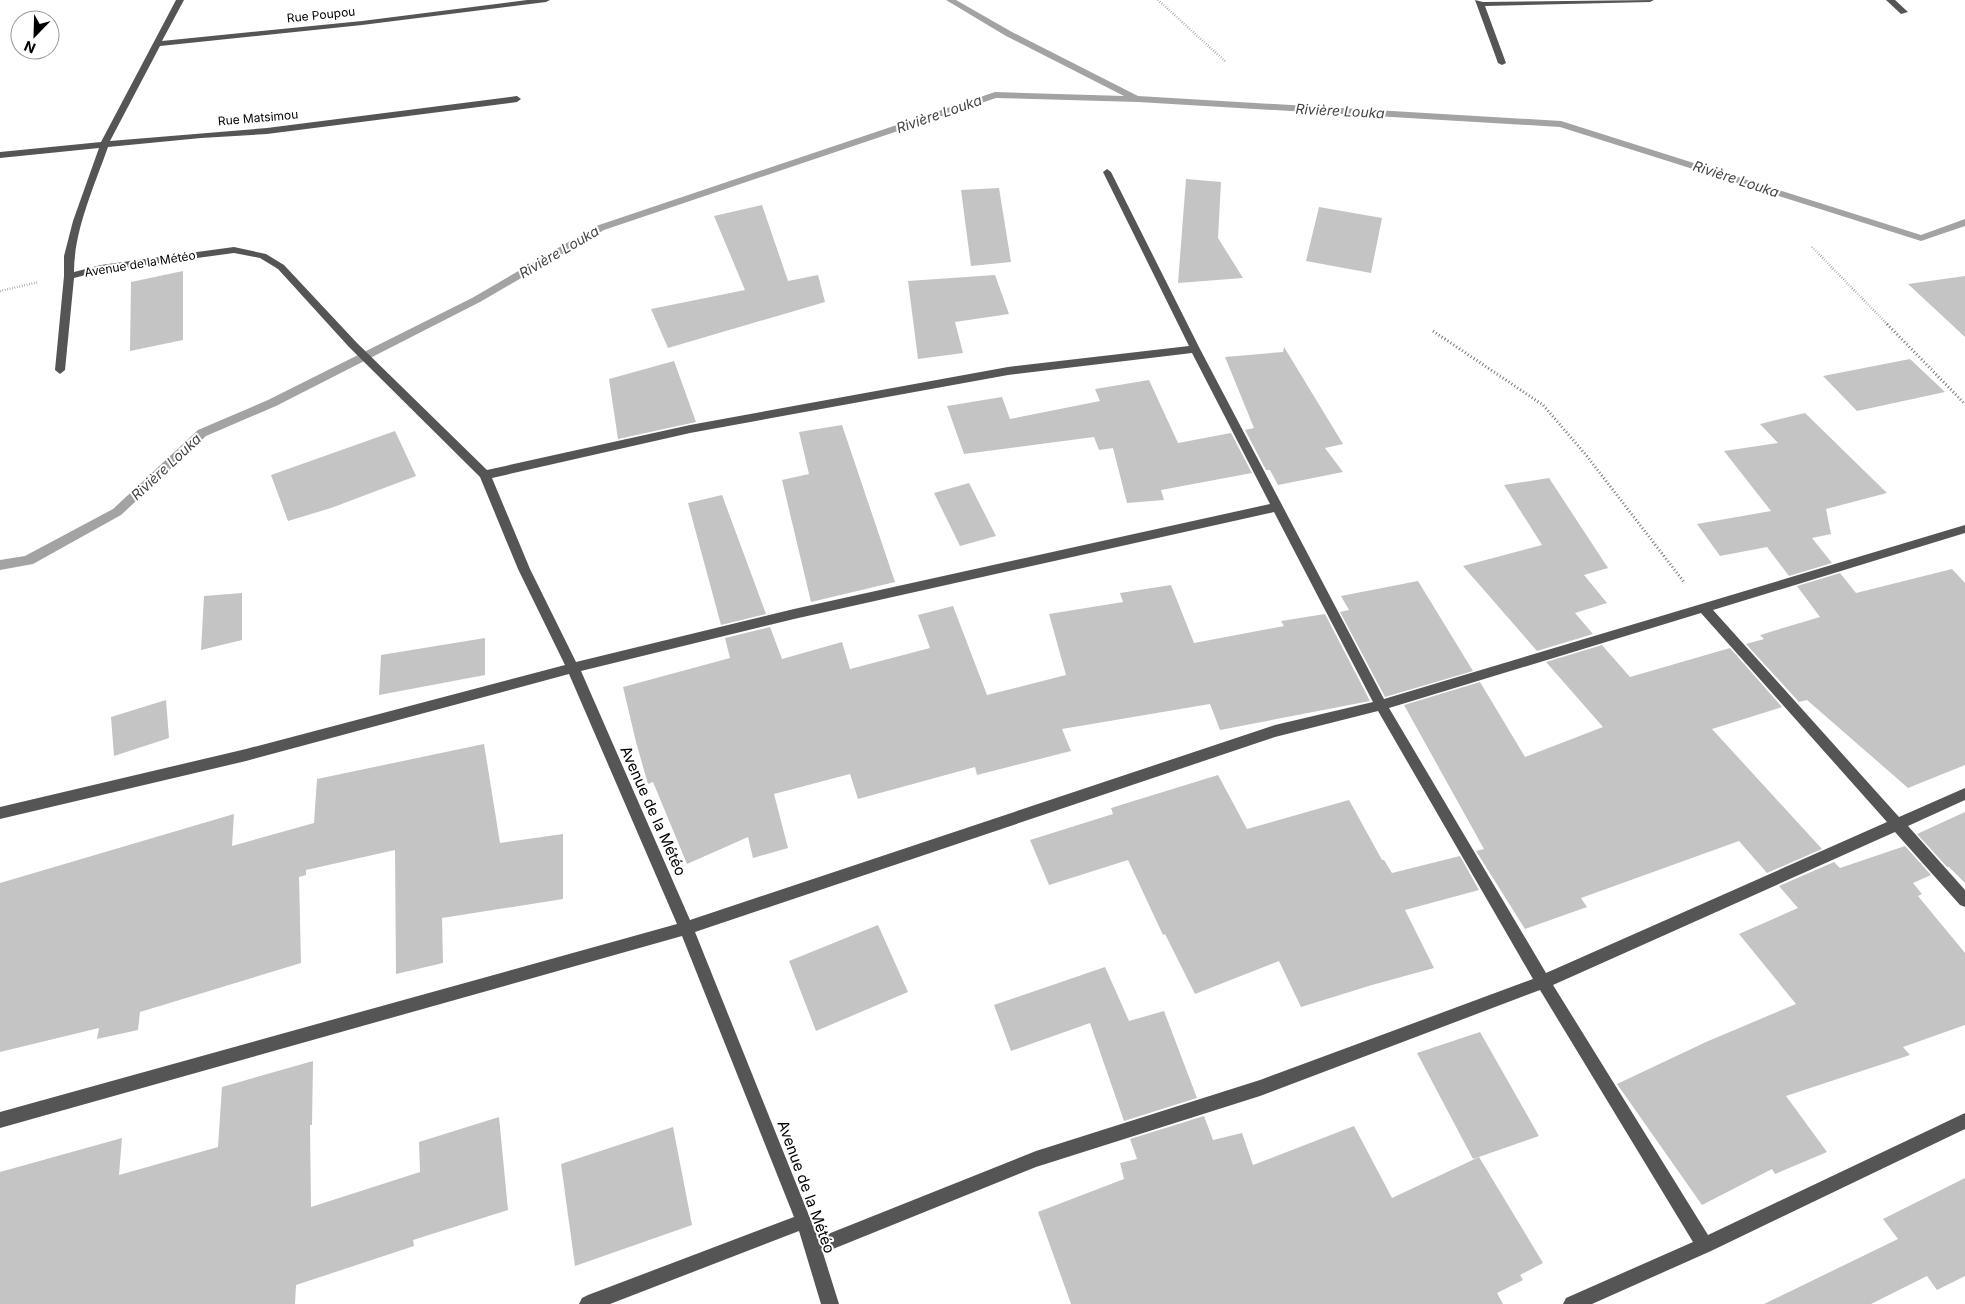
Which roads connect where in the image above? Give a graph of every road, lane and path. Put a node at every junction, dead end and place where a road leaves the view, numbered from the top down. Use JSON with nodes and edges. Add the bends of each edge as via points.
{"nodes":[{"id":1,"x":180,"y":0,"type":"edge"},
{"id":2,"x":546,"y":0,"type":"edge"},
{"id":3,"x":1158,"y":0,"type":"edge"},
{"id":4,"x":1650,"y":0,"type":"edge"},
{"id":5,"x":1890,"y":0,"type":"edge"},
{"id":6,"x":1480,"y":2,"type":"edge"},
{"id":7,"x":1904,"y":12,"type":"dead end"},
{"id":8,"x":158,"y":44,"type":"junction"},
{"id":9,"x":1226,"y":62,"type":"dead end"},
{"id":10,"x":1502,"y":63,"type":"dead end"},
{"id":11,"x":518,"y":100,"type":"dead end"},
{"id":12,"x":104,"y":145,"type":"junction"},
{"id":13,"x":0,"y":155,"type":"edge"},
{"id":14,"x":1107,"y":172,"type":"dead end"},
{"id":15,"x":1812,"y":247,"type":"dead end"},
{"id":16,"x":69,"y":276,"type":"junction"},
{"id":17,"x":0,"y":291,"type":"edge"},
{"id":18,"x":1433,"y":331,"type":"dead end"},
{"id":19,"x":1195,"y":349,"type":"junction"},
{"id":20,"x":60,"y":370,"type":"dead end"},
{"id":21,"x":1965,"y":404,"type":"edge"},
{"id":22,"x":485,"y":475,"type":"junction"},
{"id":23,"x":1277,"y":507,"type":"junction"},
{"id":24,"x":1965,"y":529,"type":"edge"},
{"id":25,"x":1703,"y":607,"type":"junction"},
{"id":26,"x":573,"y":668,"type":"junction"},
{"id":27,"x":1381,"y":705,"type":"junction"},
{"id":28,"x":1965,"y":794,"type":"edge"},
{"id":29,"x":0,"y":813,"type":"edge"},
{"id":30,"x":1897,"y":824,"type":"junction"},
{"id":31,"x":1965,"y":900,"type":"edge"},
{"id":32,"x":686,"y":928,"type":"junction"},
{"id":33,"x":1543,"y":982,"type":"junction"},
{"id":34,"x":0,"y":1120,"type":"edge"},
{"id":35,"x":1965,"y":1120,"type":"edge"},
{"id":36,"x":804,"y":1221,"type":"junction"},
{"id":37,"x":1705,"y":1245,"type":"junction"},
{"id":38,"x":812,"y":1249,"type":"junction"},
{"id":39,"x":588,"y":1304,"type":"edge"},
{"id":40,"x":830,"y":1304,"type":"edge"},
{"id":41,"x":1572,"y":1304,"type":"edge"}],
"edges":[{"from":1,"to":8,"type":"street","name":"Avenue de la Météo"},
{"from":2,"to":8,"type":"street","name":"Rue Poupou"},
{"from":3,"to":9,"type":"path"},
{"from":4,"to":6,"type":"street"},
{"from":5,"to":7,"type":"street"},
{"from":6,"to":10,"type":"street"},
{"from":8,"to":12,"type":"street","name":"Avenue de la Météo"},
{"from":11,"to":12,"type":"street","name":"Rue Matsimou","via":[[268,131]]},
{"from":12,"to":13,"type":"street","name":"Rue Matsimou"},
{"from":12,"to":16,"type":"street","name":"Avenue de la Météo","via":[[78,221],[69,256]]},
{"from":14,"to":19,"type":"street"},
{"from":15,"to":21,"type":"path"},
{"from":16,"to":17,"type":"path"},
{"from":16,"to":20,"type":"street"},
{"from":16,"to":22,"type":"street","name":"Avenue de la Météo","via":[[100,268],[234,250],[263,256],[281,267],[353,345]]},
{"from":18,"to":25,"type":"path","via":[[1543,405],[1586,455]]},
{"from":19,"to":22,"type":"street","via":[[1008,371],[690,429]]},
{"from":19,"to":23,"type":"street"},
{"from":22,"to":26,"type":"street","name":"Avenue de la Météo","via":[[524,569]]},
{"from":23,"to":26,"type":"street","via":[[794,614]]},
{"from":23,"to":27,"type":"street"},
{"from":24,"to":25,"type":"street"},
{"from":25,"to":27,"type":"street"},
{"from":25,"to":30,"type":"street"},
{"from":26,"to":29,"type":"street","via":[[246,755]]},
{"from":26,"to":32,"type":"street","name":"Avenue de la Météo"},
{"from":27,"to":32,"type":"street","via":[[1275,731]]},
{"from":27,"to":33,"type":"street"},
{"from":28,"to":30,"type":"street"},
{"from":30,"to":31,"type":"street"},
{"from":30,"to":33,"type":"street"},
{"from":32,"to":34,"type":"street"},
{"from":32,"to":36,"type":"street","name":"Avenue de la Météo"},
{"from":33,"to":37,"type":"street"},
{"from":33,"to":38,"type":"street","via":[[1260,1088],[1036,1159]]},
{"from":35,"to":37,"type":"street"},
{"from":36,"to":38,"type":"street","name":"Avenue de la Météo"},
{"from":36,"to":39,"type":"street"},
{"from":37,"to":41,"type":"street"},
{"from":38,"to":40,"type":"street","name":"Avenue de la Météo"}]}
